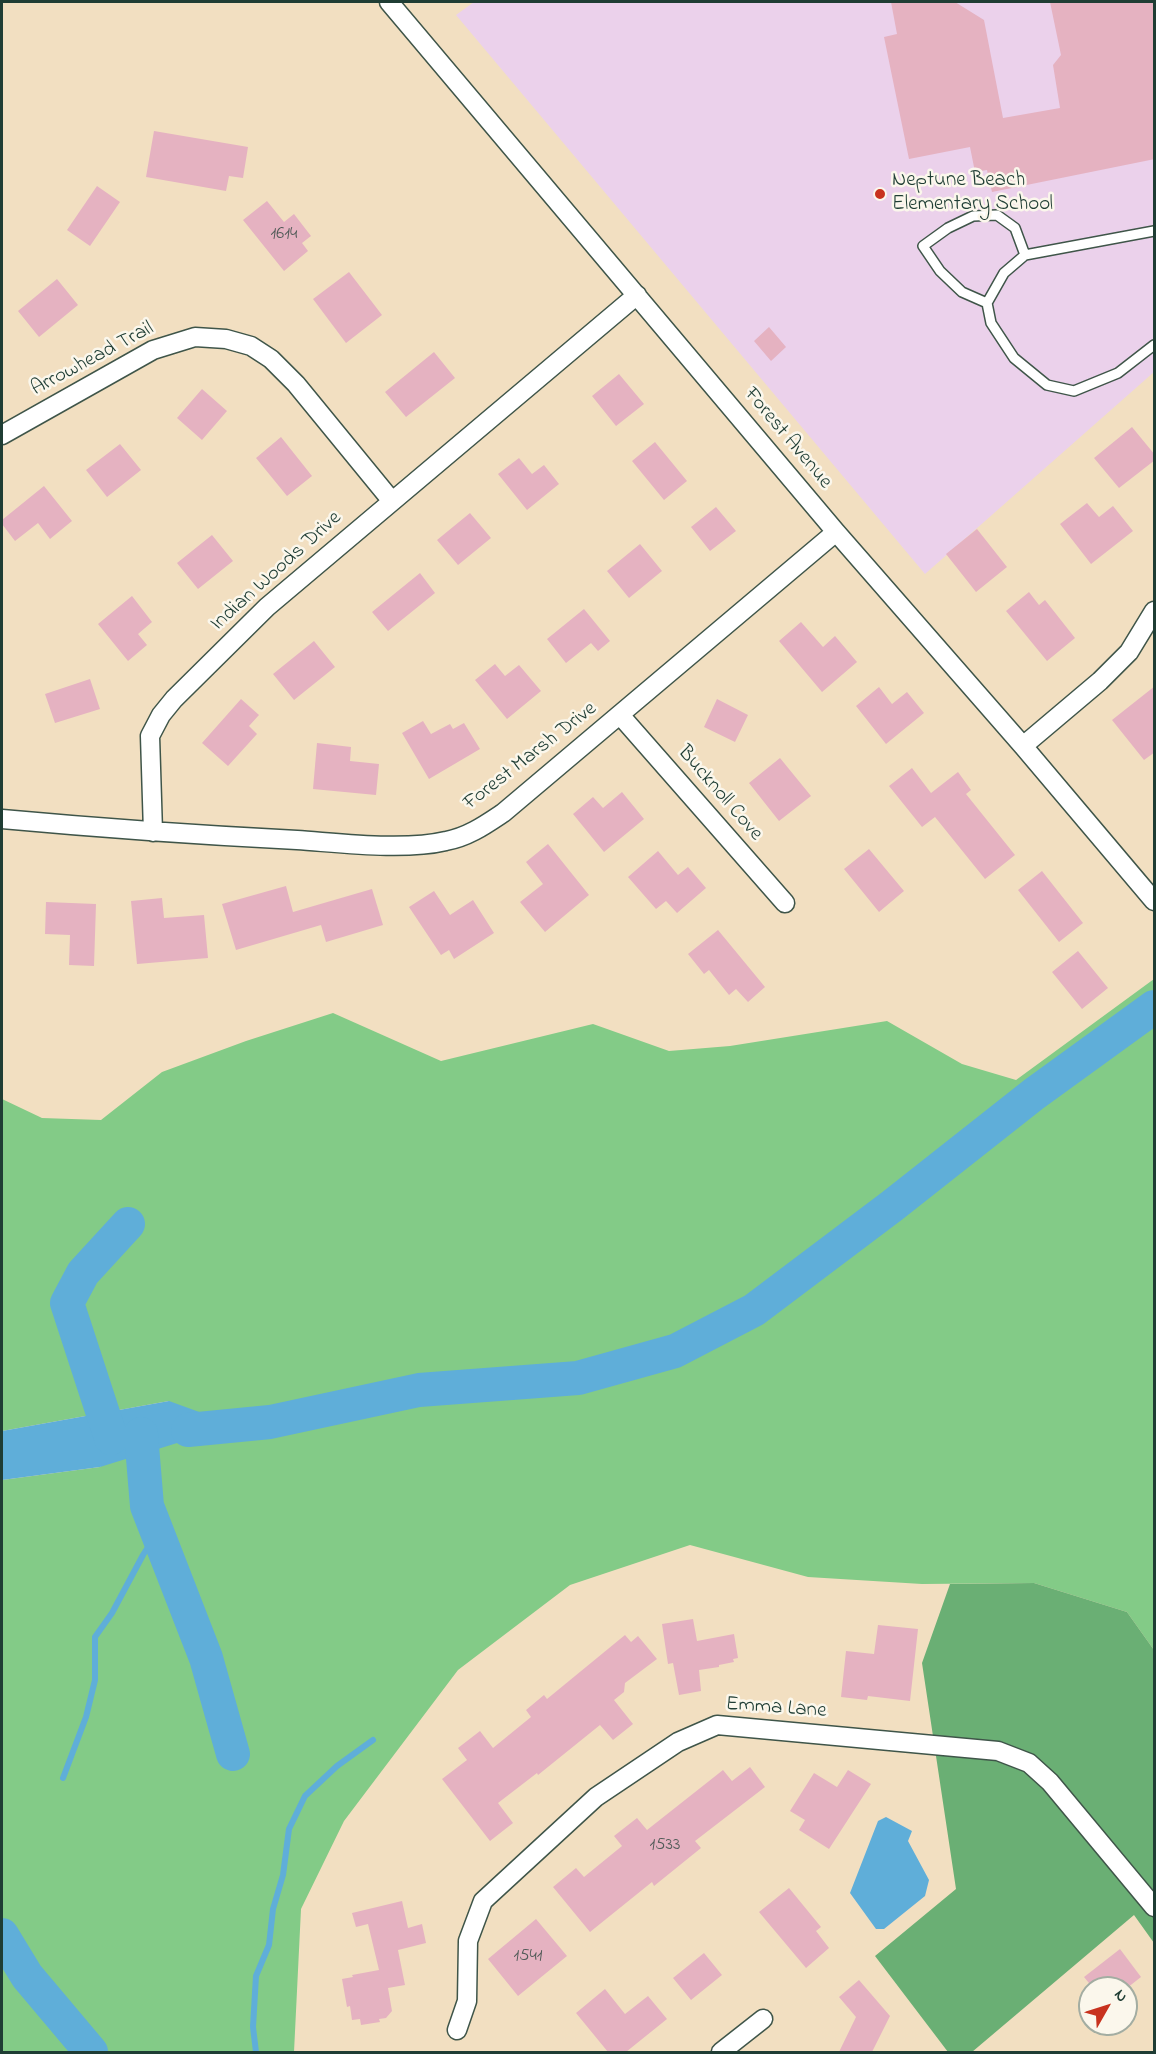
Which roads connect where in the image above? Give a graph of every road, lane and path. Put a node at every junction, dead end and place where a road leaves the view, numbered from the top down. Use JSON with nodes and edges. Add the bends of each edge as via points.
{"nodes":[{"id":1,"x":389,"y":2,"type":"edge"},
{"id":2,"x":1155,"y":231,"type":"edge"},
{"id":3,"x":1025,"y":255,"type":"junction"},
{"id":4,"x":637,"y":295,"type":"junction"},
{"id":5,"x":987,"y":303,"type":"junction"},
{"id":6,"x":1155,"y":345,"type":"edge"},
{"id":7,"x":2,"y":435,"type":"edge"},
{"id":8,"x":392,"y":500,"type":"junction"},
{"id":9,"x":836,"y":532,"type":"junction"},
{"id":10,"x":1155,"y":611,"type":"edge"},
{"id":11,"x":620,"y":715,"type":"junction"},
{"id":12,"x":1023,"y":746,"type":"junction"},
{"id":13,"x":2,"y":819,"type":"edge"},
{"id":14,"x":153,"y":832,"type":"junction"},
{"id":15,"x":1155,"y":901,"type":"edge"},
{"id":16,"x":784,"y":903,"type":"dead end"},
{"id":17,"x":1155,"y":1907,"type":"edge"},
{"id":18,"x":764,"y":2019,"type":"dead end"},
{"id":19,"x":457,"y":2030,"type":"dead end"},
{"id":20,"x":721,"y":2052,"type":"edge"}],
"edges":[{"from":1,"to":4,"type":"street","name":"Forest Avenue"},
{"from":2,"to":3,"type":"lane"},
{"from":3,"to":5,"type":"lane","via":[[1004,273]]},
{"from":3,"to":5,"type":"lane","via":[[1015,228],[997,215],[973,216],[923,246],[940,271],[962,292]]},
{"from":4,"to":8,"type":"street","name":"Indian Woods Drive"},
{"from":4,"to":9,"type":"street","name":"Forest Avenue"},
{"from":5,"to":6,"type":"lane","via":[[992,323],[1014,358],[1047,385],[1074,391],[1118,373]]},
{"from":7,"to":8,"type":"street","name":"Arrowhead Trail","via":[[153,350],[195,337],[225,339],[251,346],[271,358]]},
{"from":8,"to":14,"type":"street","name":"Indian Woods Drive","via":[[267,607],[161,715],[150,736]]},
{"from":9,"to":11,"type":"street","name":"Forest Marsh Drive"},
{"from":9,"to":12,"type":"street","name":"Forest Avenue"},
{"from":10,"to":12,"type":"street","via":[[1129,652]]},
{"from":11,"to":14,"type":"street","name":"Forest Marsh Drive","via":[[503,813],[480,829],[447,841],[413,846]]},
{"from":11,"to":16,"type":"street","name":"Bucknoll Cove"},
{"from":12,"to":15,"type":"street","name":"Forest Avenue"},
{"from":13,"to":14,"type":"street"},
{"from":17,"to":19,"type":"street","name":"Emma Lane","via":[[1050,1782],[1029,1763],[998,1750],[717,1725],[678,1742],[597,1797],[483,1901],[468,1941],[467,2001]]},
{"from":18,"to":20,"type":"street"}]}
